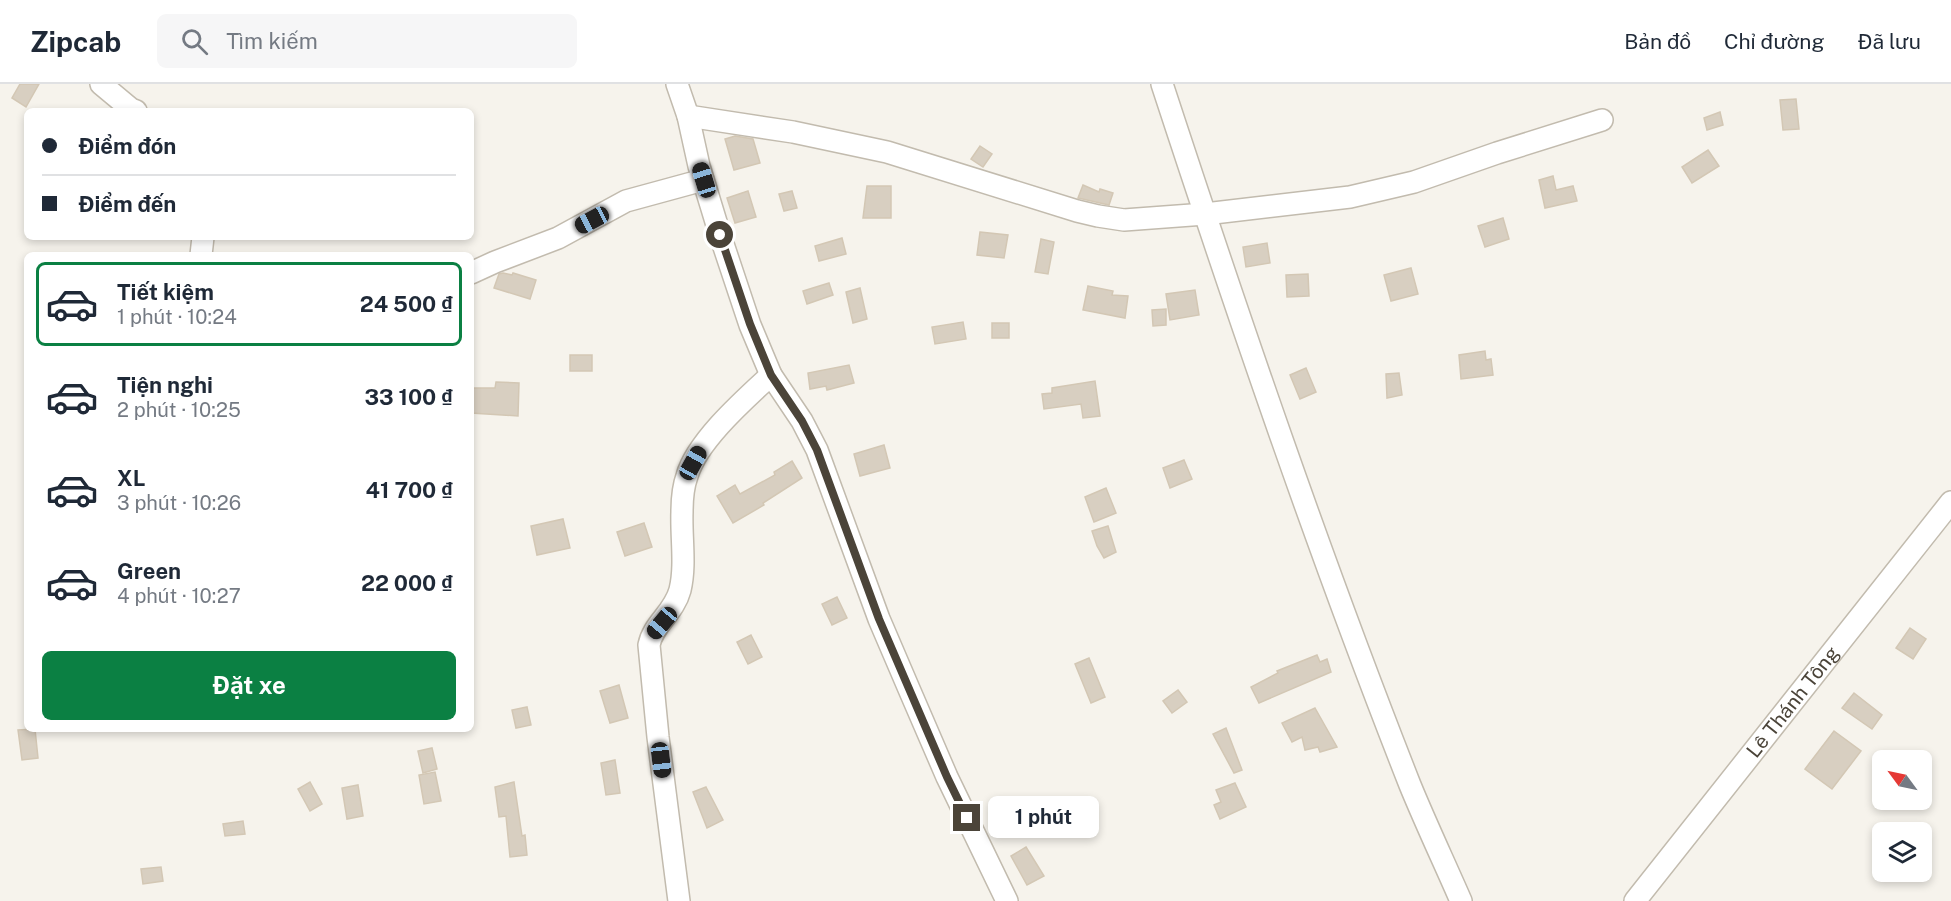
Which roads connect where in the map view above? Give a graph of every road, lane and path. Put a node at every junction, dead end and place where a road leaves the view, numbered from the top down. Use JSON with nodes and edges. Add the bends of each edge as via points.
{"nodes":[{"id":1,"x":101,"y":84,"type":"edge"},
{"id":2,"x":677,"y":84,"type":"edge"},
{"id":3,"x":1162,"y":84,"type":"edge"},
{"id":4,"x":130,"y":108,"type":"edge"},
{"id":5,"x":688,"y":116,"type":"junction"},
{"id":6,"x":1602,"y":120,"type":"dead end"},
{"id":7,"x":704,"y":180,"type":"junction"},
{"id":8,"x":1204,"y":214,"type":"junction"},
{"id":9,"x":474,"y":272,"type":"edge"},
{"id":10,"x":771,"y":375,"type":"junction"},
{"id":11,"x":1951,"y":502,"type":"edge"},
{"id":12,"x":679,"y":901,"type":"edge"},
{"id":13,"x":1007,"y":901,"type":"edge"},
{"id":14,"x":1461,"y":901,"type":"edge"},
{"id":15,"x":1635,"y":901,"type":"edge"}],
"edges":[{"from":1,"to":4,"type":"street"},
{"from":2,"to":5,"type":"street"},
{"from":3,"to":8,"type":"street"},
{"from":5,"to":7,"type":"street"},
{"from":5,"to":8,"type":"street","via":[[887,152],[1098,216],[1124,220]]},
{"from":6,"to":8,"type":"street","via":[[1380,191]]},
{"from":7,"to":9,"type":"street","via":[[626,201],[558,238]]},
{"from":7,"to":10,"type":"street","via":[[750,324]]},
{"from":8,"to":14,"type":"street","via":[[1334,586],[1411,787]]},
{"from":10,"to":12,"type":"street","via":[[731,412],[687,474],[683,493],[683,576],[673,608],[653,633],[649,645]]},
{"from":10,"to":13,"type":"street","via":[[817,450],[879,619],[947,777]]},
{"from":11,"to":15,"type":"street","name":"Lê Thánh Tông"}]}
